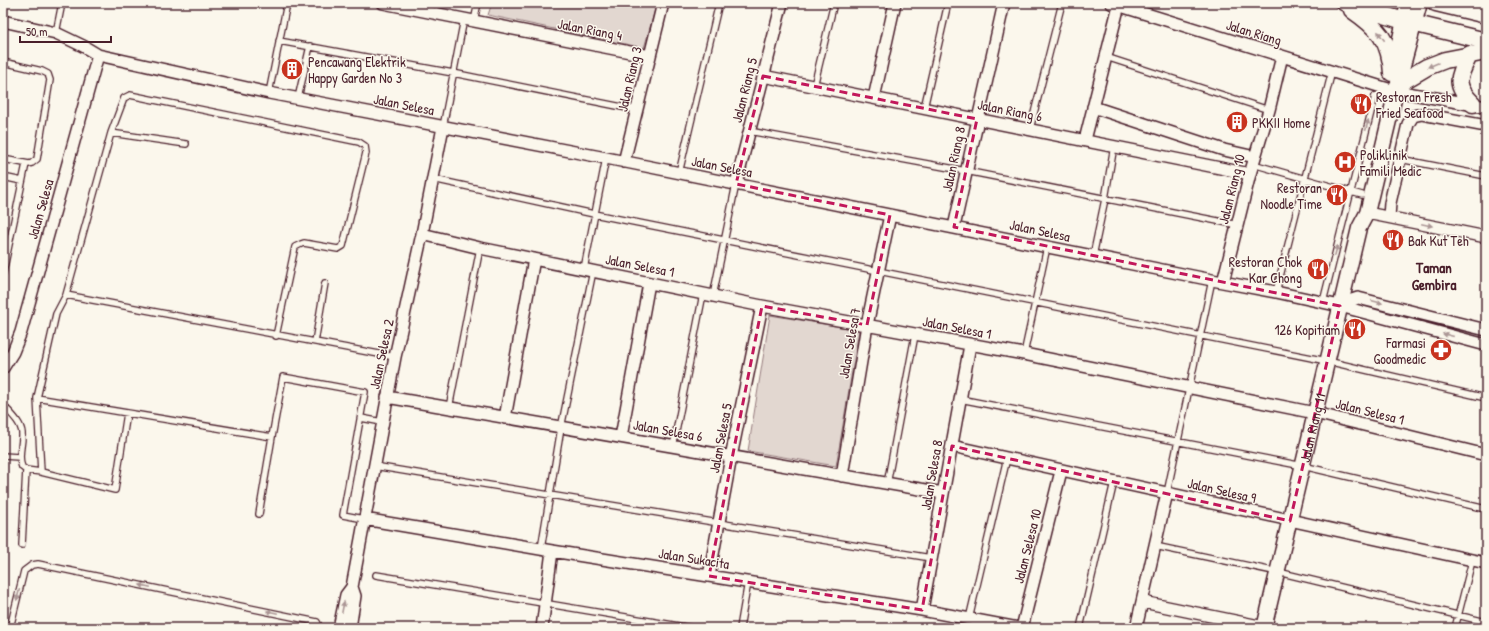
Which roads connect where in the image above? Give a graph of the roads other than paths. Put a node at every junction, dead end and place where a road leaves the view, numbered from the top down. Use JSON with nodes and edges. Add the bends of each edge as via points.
{"nodes":[{"id":1,"x":62,"y":3,"type":"edge"},
{"id":2,"x":287,"y":3,"type":"edge"},
{"id":3,"x":383,"y":3,"type":"edge"},
{"id":4,"x":478,"y":3,"type":"edge"},
{"id":5,"x":663,"y":3,"type":"edge"},
{"id":6,"x":720,"y":3,"type":"edge"},
{"id":7,"x":782,"y":3,"type":"edge"},
{"id":8,"x":834,"y":3,"type":"edge"},
{"id":9,"x":895,"y":3,"type":"edge"},
{"id":10,"x":948,"y":3,"type":"edge"},
{"id":11,"x":1004,"y":3,"type":"edge"},
{"id":12,"x":1062,"y":3,"type":"edge"},
{"id":13,"x":1341,"y":3,"type":"edge"},
{"id":14,"x":1345,"y":3,"type":"edge"},
{"id":15,"x":1408,"y":3,"type":"edge"},
{"id":16,"x":1420,"y":3,"type":"edge"},
{"id":17,"x":1436,"y":3,"type":"edge"},
{"id":18,"x":1115,"y":4,"type":"edge"},
{"id":19,"x":1486,"y":15,"type":"edge"},
{"id":20,"x":469,"y":20,"type":"junction"},
{"id":21,"x":3,"y":21,"type":"edge"},
{"id":22,"x":1409,"y":23,"type":"junction"},
{"id":23,"x":56,"y":33,"type":"junction"},
{"id":24,"x":279,"y":41,"type":"junction"},
{"id":25,"x":1486,"y":41,"type":"edge"},
{"id":26,"x":310,"y":46,"type":"junction"},
{"id":27,"x":1486,"y":52,"type":"edge"},
{"id":28,"x":1470,"y":54,"type":"junction"},
{"id":29,"x":98,"y":55,"type":"junction"},
{"id":30,"x":650,"y":56,"type":"junction"},
{"id":31,"x":1106,"y":56,"type":"junction"},
{"id":32,"x":1282,"y":56,"type":"junction"},
{"id":33,"x":3,"y":62,"type":"edge"},
{"id":34,"x":1332,"y":71,"type":"junction"},
{"id":35,"x":453,"y":73,"type":"junction"},
{"id":36,"x":763,"y":76,"type":"junction"},
{"id":37,"x":814,"y":86,"type":"junction"},
{"id":38,"x":1392,"y":87,"type":"junction"},
{"id":39,"x":269,"y":93,"type":"junction"},
{"id":40,"x":298,"y":98,"type":"junction"},
{"id":41,"x":874,"y":98,"type":"junction"},
{"id":42,"x":1480,"y":105,"type":"edge"},
{"id":43,"x":1093,"y":107,"type":"junction"},
{"id":44,"x":924,"y":108,"type":"junction"},
{"id":45,"x":637,"y":110,"type":"junction"},
{"id":46,"x":1269,"y":110,"type":"junction"},
{"id":47,"x":977,"y":119,"type":"junction"},
{"id":48,"x":1486,"y":126,"type":"edge"},
{"id":49,"x":443,"y":127,"type":"junction"},
{"id":50,"x":1030,"y":129,"type":"junction"},
{"id":51,"x":749,"y":131,"type":"junction"},
{"id":52,"x":111,"y":132,"type":"junction"},
{"id":53,"x":1085,"y":140,"type":"junction"},
{"id":54,"x":186,"y":144,"type":"dead end"},
{"id":55,"x":1114,"y":146,"type":"junction"},
{"id":56,"x":606,"y":158,"type":"junction"},
{"id":57,"x":3,"y":159,"type":"edge"},
{"id":58,"x":1400,"y":159,"type":"junction"},
{"id":59,"x":624,"y":162,"type":"junction"},
{"id":60,"x":26,"y":164,"type":"junction"},
{"id":61,"x":1252,"y":165,"type":"junction"},
{"id":62,"x":966,"y":171,"type":"junction"},
{"id":63,"x":679,"y":173,"type":"junction"},
{"id":64,"x":1486,"y":176,"type":"edge"},
{"id":65,"x":3,"y":177,"type":"edge"},
{"id":66,"x":433,"y":179,"type":"junction"},
{"id":67,"x":1304,"y":179,"type":"junction"},
{"id":68,"x":22,"y":181,"type":"junction"},
{"id":69,"x":736,"y":184,"type":"junction"},
{"id":70,"x":1356,"y":193,"type":"junction"},
{"id":71,"x":1106,"y":199,"type":"junction"},
{"id":72,"x":1367,"y":213,"type":"junction"},
{"id":73,"x":594,"y":214,"type":"junction"},
{"id":74,"x":890,"y":215,"type":"junction"},
{"id":75,"x":1388,"y":217,"type":"junction"},
{"id":76,"x":1238,"y":225,"type":"junction"},
{"id":77,"x":954,"y":227,"type":"junction"},
{"id":78,"x":1359,"y":228,"type":"junction"},
{"id":79,"x":422,"y":234,"type":"junction"},
{"id":80,"x":1486,"y":237,"type":"edge"},
{"id":81,"x":724,"y":240,"type":"junction"},
{"id":82,"x":1047,"y":247,"type":"junction"},
{"id":83,"x":480,"y":248,"type":"junction"},
{"id":84,"x":1093,"y":256,"type":"junction"},
{"id":85,"x":534,"y":259,"type":"junction"},
{"id":86,"x":589,"y":270,"type":"junction"},
{"id":87,"x":878,"y":271,"type":"junction"},
{"id":88,"x":3,"y":273,"type":"edge"},
{"id":89,"x":1217,"y":281,"type":"junction"},
{"id":90,"x":325,"y":283,"type":"dead end"},
{"id":91,"x":649,"y":283,"type":"junction"},
{"id":92,"x":1276,"y":292,"type":"junction"},
{"id":93,"x":66,"y":295,"type":"junction"},
{"id":94,"x":708,"y":295,"type":"junction"},
{"id":95,"x":1035,"y":302,"type":"junction"},
{"id":96,"x":1323,"y":302,"type":"junction"},
{"id":97,"x":762,"y":306,"type":"junction"},
{"id":98,"x":1340,"y":306,"type":"junction"},
{"id":99,"x":867,"y":325,"type":"junction"},
{"id":100,"x":1486,"y":330,"type":"edge"},
{"id":101,"x":915,"y":335,"type":"junction"},
{"id":102,"x":276,"y":336,"type":"junction"},
{"id":103,"x":1200,"y":336,"type":"junction"},
{"id":104,"x":315,"y":342,"type":"junction"},
{"id":105,"x":1486,"y":344,"type":"edge"},
{"id":106,"x":970,"y":345,"type":"junction"},
{"id":107,"x":1024,"y":354,"type":"junction"},
{"id":108,"x":395,"y":357,"type":"junction"},
{"id":109,"x":1327,"y":361,"type":"junction"},
{"id":110,"x":3,"y":368,"type":"edge"},
{"id":111,"x":1189,"y":388,"type":"junction"},
{"id":112,"x":388,"y":397,"type":"junction"},
{"id":113,"x":36,"y":398,"type":"junction"},
{"id":114,"x":1486,"y":398,"type":"edge"},
{"id":115,"x":960,"y":399,"type":"junction"},
{"id":116,"x":3,"y":405,"type":"edge"},
{"id":117,"x":449,"y":408,"type":"junction"},
{"id":118,"x":127,"y":413,"type":"junction"},
{"id":119,"x":1315,"y":413,"type":"junction"},
{"id":120,"x":361,"y":418,"type":"junction"},
{"id":121,"x":505,"y":418,"type":"junction"},
{"id":122,"x":382,"y":422,"type":"junction"},
{"id":123,"x":561,"y":428,"type":"junction"},
{"id":124,"x":272,"y":437,"type":"junction"},
{"id":125,"x":622,"y":437,"type":"junction"},
{"id":126,"x":1178,"y":441,"type":"junction"},
{"id":127,"x":952,"y":446,"type":"junction"},
{"id":128,"x":673,"y":447,"type":"junction"},
{"id":129,"x":1486,"y":455,"type":"edge"},
{"id":130,"x":3,"y":456,"type":"edge"},
{"id":131,"x":19,"y":457,"type":"junction"},
{"id":132,"x":731,"y":457,"type":"junction"},
{"id":133,"x":1008,"y":458,"type":"junction"},
{"id":134,"x":374,"y":466,"type":"junction"},
{"id":135,"x":1303,"y":466,"type":"junction"},
{"id":136,"x":26,"y":470,"type":"junction"},
{"id":137,"x":1061,"y":471,"type":"junction"},
{"id":138,"x":42,"y":472,"type":"junction"},
{"id":139,"x":842,"y":476,"type":"junction"},
{"id":140,"x":1114,"y":482,"type":"junction"},
{"id":141,"x":887,"y":484,"type":"junction"},
{"id":142,"x":943,"y":493,"type":"junction"},
{"id":143,"x":1167,"y":493,"type":"junction"},
{"id":144,"x":551,"y":496,"type":"junction"},
{"id":145,"x":1486,"y":509,"type":"edge"},
{"id":146,"x":259,"y":514,"type":"dead end"},
{"id":147,"x":364,"y":519,"type":"junction"},
{"id":148,"x":1290,"y":520,"type":"junction"},
{"id":149,"x":719,"y":522,"type":"junction"},
{"id":150,"x":22,"y":545,"type":"dead end"},
{"id":151,"x":1155,"y":546,"type":"junction"},
{"id":152,"x":547,"y":550,"type":"junction"},
{"id":153,"x":931,"y":558,"type":"junction"},
{"id":154,"x":1472,"y":560,"type":"junction"},
{"id":155,"x":1486,"y":563,"type":"edge"},
{"id":156,"x":1278,"y":572,"type":"junction"},
{"id":157,"x":376,"y":575,"type":"dead end"},
{"id":158,"x":709,"y":576,"type":"junction"},
{"id":159,"x":748,"y":582,"type":"junction"},
{"id":160,"x":352,"y":587,"type":"junction"},
{"id":161,"x":1143,"y":602,"type":"junction"},
{"id":162,"x":545,"y":604,"type":"junction"},
{"id":163,"x":922,"y":610,"type":"junction"},
{"id":164,"x":1458,"y":616,"type":"junction"},
{"id":165,"x":969,"y":619,"type":"junction"},
{"id":166,"x":1486,"y":622,"type":"edge"},
{"id":167,"x":10,"y":628,"type":"edge"},
{"id":168,"x":320,"y":628,"type":"edge"},
{"id":169,"x":339,"y":628,"type":"edge"},
{"id":170,"x":350,"y":628,"type":"edge"},
{"id":171,"x":542,"y":628,"type":"edge"},
{"id":172,"x":691,"y":628,"type":"edge"},
{"id":173,"x":740,"y":628,"type":"edge"},
{"id":174,"x":1015,"y":628,"type":"edge"},
{"id":175,"x":1080,"y":628,"type":"edge"},
{"id":176,"x":1136,"y":628,"type":"edge"},
{"id":177,"x":1266,"y":628,"type":"edge"},
{"id":178,"x":1455,"y":628,"type":"edge"}],
"edges":[{"from":1,"to":23,"type":"lane"},
{"from":2,"to":24,"type":"lane"},
{"from":3,"to":20,"type":"street","name":"Jalan Riang 4"},
{"from":4,"to":20,"type":"lane"},
{"from":5,"to":30,"type":"street","name":"Jalan Riang 3"},
{"from":6,"to":63,"type":"lane"},
{"from":7,"to":36,"type":"street","name":"Jalan Riang 5"},
{"from":8,"to":37,"type":"lane"},
{"from":9,"to":41,"type":"street"},
{"from":10,"to":44,"type":"lane"},
{"from":11,"to":47,"type":"street","name":"Jalan Riang 8"},
{"from":12,"to":50,"type":"lane"},
{"from":38,"to":13,"type":"main road","one_way":true,"via":[[1391,61],[1385,41],[1367,20]]},
{"from":14,"to":22,"type":"main road"},
{"from":15,"to":22,"type":"street","name":"Jalan Riang 11"},
{"from":16,"to":22,"type":"street","name":"Jalan Riang 11"},
{"from":17,"to":19,"type":"main road"},
{"from":18,"to":31,"type":"street"},
{"from":18,"to":32,"type":"street","name":"Jalan Riang"},
{"from":20,"to":30,"type":"street","name":"Jalan Riang 4"},
{"from":20,"to":35,"type":"lane"},
{"from":21,"to":23,"type":"street","name":"Jalan Selesa"},
{"from":22,"to":25,"type":"main road"},
{"from":22,"to":38,"type":"street","name":"Jalan Riang 11"},
{"from":23,"to":29,"type":"street","name":"Jalan Selesa"},
{"from":24,"to":26,"type":"lane"},
{"from":24,"to":39,"type":"lane"},
{"from":26,"to":35,"type":"lane"},
{"from":26,"to":40,"type":"lane"},
{"from":27,"to":28,"type":"main road"},
{"from":28,"to":38,"type":"main road","one_way":true,"via":[[1427,67]]},
{"from":28,"to":42,"type":"main road","via":[[1462,70],[1459,87],[1463,94]]},
{"from":29,"to":39,"type":"street","name":"Jalan Selesa"},
{"from":29,"to":110,"type":"street","name":"Jalan Selesa","via":[[21,332]]},
{"from":30,"to":45,"type":"street","name":"Jalan Riang 3"},
{"from":31,"to":43,"type":"street"},
{"from":31,"to":46,"type":"lane"},
{"from":32,"to":34,"type":"street","name":"Jalan Riang"},
{"from":32,"to":46,"type":"street","name":"Jalan Riang 10"},
{"from":33,"to":60,"type":"lane","via":[[46,72],[49,77],[38,156],[35,162]]},
{"from":34,"to":38,"type":"street","name":"Jalan Riang"},
{"from":34,"to":67,"type":"lane"},
{"from":35,"to":45,"type":"lane"},
{"from":35,"to":49,"type":"lane"},
{"from":36,"to":37,"type":"street","name":"Jalan Riang 6"},
{"from":36,"to":51,"type":"street","name":"Jalan Riang 5"},
{"from":37,"to":41,"type":"street","name":"Jalan Riang 6"},
{"from":38,"to":42,"type":"street","name":"Jalan Riang"},
{"from":70,"to":38,"type":"street","name":"Jalan Riang 11","one_way":true},
{"from":38,"to":72,"type":"street","name":"Jalan Riang 11"},
{"from":39,"to":40,"type":"street","name":"Jalan Selesa"},
{"from":40,"to":49,"type":"street","name":"Jalan Selesa"},
{"from":41,"to":44,"type":"street","name":"Jalan Riang 6"},
{"from":43,"to":53,"type":"street"},
{"from":43,"to":61,"type":"street","via":[[1224,150]]},
{"from":44,"to":47,"type":"street","name":"Jalan Riang 6"},
{"from":45,"to":59,"type":"street","name":"Jalan Riang 3"},
{"from":46,"to":61,"type":"street","name":"Jalan Riang 10"},
{"from":47,"to":50,"type":"street","name":"Jalan Riang 6"},
{"from":47,"to":62,"type":"street","name":"Jalan Riang 8"},
{"from":48,"to":58,"type":"street","via":[[1417,114],[1408,124]]},
{"from":49,"to":56,"type":"street","name":"Jalan Selesa"},
{"from":49,"to":66,"type":"street","name":"Jalan Selesa 2"},
{"from":50,"to":53,"type":"street","name":"Jalan Riang 6"},
{"from":51,"to":62,"type":"lane"},
{"from":51,"to":69,"type":"street","name":"Jalan Riang 5"},
{"from":52,"to":54,"type":"lane"},
{"from":52,"to":93,"type":"lane"},
{"from":52,"to":102,"type":"lane","via":[[124,98],[133,95],[359,142],[364,146],[366,153],[343,246],[334,249],[301,244],[295,247]]},
{"from":53,"to":55,"type":"street","name":"Jalan Riang 6"},
{"from":55,"to":61,"type":"street","name":"Jalan Riang 6"},
{"from":55,"to":71,"type":"lane"},
{"from":56,"to":59,"type":"street","name":"Jalan Selesa"},
{"from":56,"to":73,"type":"lane"},
{"from":57,"to":60,"type":"lane"},
{"from":58,"to":64,"type":"lane"},
{"from":58,"to":75,"type":"street"},
{"from":59,"to":63,"type":"street","name":"Jalan Selesa"},
{"from":60,"to":68,"type":"lane"},
{"from":61,"to":67,"type":"lane"},
{"from":61,"to":76,"type":"street","name":"Jalan Riang 10"},
{"from":62,"to":71,"type":"lane"},
{"from":62,"to":77,"type":"street","name":"Jalan Riang 8"},
{"from":63,"to":69,"type":"street","name":"Jalan Selesa"},
{"from":65,"to":68,"type":"lane"},
{"from":66,"to":73,"type":"lane"},
{"from":66,"to":79,"type":"street","name":"Jalan Selesa 2"},
{"from":67,"to":70,"type":"lane"},
{"from":67,"to":92,"type":"lane"},
{"from":68,"to":88,"type":"lane"},
{"from":69,"to":74,"type":"street","name":"Jalan Selesa"},
{"from":69,"to":81,"type":"lane"},
{"from":70,"to":78,"type":"street","name":"Jalan Riang 11"},
{"from":96,"to":70,"type":"lane","one_way":true},
{"from":71,"to":76,"type":"lane"},
{"from":71,"to":84,"type":"lane"},
{"from":72,"to":75,"type":"street"},
{"from":72,"to":78,"type":"street","name":"Jalan Riang 11"},
{"from":73,"to":81,"type":"lane"},
{"from":73,"to":86,"type":"lane"},
{"from":74,"to":77,"type":"street","name":"Jalan Selesa"},
{"from":74,"to":87,"type":"street","name":"Jalan Selesa 7"},
{"from":75,"to":80,"type":"street","one_way":true},
{"from":76,"to":89,"type":"street","name":"Jalan Riang 10"},
{"from":77,"to":82,"type":"street","name":"Jalan Selesa"},
{"from":78,"to":98,"type":"street","name":"Jalan Riang 11"},
{"from":79,"to":83,"type":"street","name":"Jalan Selesa 1"},
{"from":79,"to":108,"type":"street","name":"Jalan Selesa 2"},
{"from":81,"to":87,"type":"lane"},
{"from":81,"to":94,"type":"lane"},
{"from":82,"to":84,"type":"street","name":"Jalan Selesa"},
{"from":82,"to":95,"type":"lane"},
{"from":83,"to":85,"type":"street","name":"Jalan Selesa 1"},
{"from":83,"to":117,"type":"lane"},
{"from":84,"to":89,"type":"street","name":"Jalan Selesa"},
{"from":85,"to":86,"type":"street","name":"Jalan Selesa 1"},
{"from":85,"to":121,"type":"street"},
{"from":86,"to":91,"type":"street","name":"Jalan Selesa 1"},
{"from":86,"to":123,"type":"lane"},
{"from":87,"to":95,"type":"lane"},
{"from":87,"to":99,"type":"street","name":"Jalan Selesa 7"},
{"from":89,"to":92,"type":"street","name":"Jalan Selesa"},
{"from":89,"to":103,"type":"lane"},
{"from":90,"to":104,"type":"lane"},
{"from":91,"to":94,"type":"street","name":"Jalan Selesa 1"},
{"from":91,"to":125,"type":"street"},
{"from":92,"to":96,"type":"street","name":"Jalan Selesa"},
{"from":93,"to":102,"type":"lane"},
{"from":93,"to":113,"type":"lane","via":[[56,314]]},
{"from":94,"to":97,"type":"street","name":"Jalan Selesa 1"},
{"from":94,"to":128,"type":"lane"},
{"from":95,"to":103,"type":"lane"},
{"from":95,"to":107,"type":"lane"},
{"from":96,"to":98,"type":"street","name":"Jalan Selesa"},
{"from":97,"to":99,"type":"street","name":"Jalan Selesa 1"},
{"from":97,"to":132,"type":"street","name":"Jalan Selesa 5"},
{"from":98,"to":100,"type":"street","one_way":true,"via":[[1358,298]]},
{"from":105,"to":98,"type":"street","name":"Jalan Selesa","one_way":true},
{"from":98,"to":109,"type":"street","name":"Jalan Riang 11"},
{"from":99,"to":101,"type":"street","name":"Jalan Selesa 1"},
{"from":99,"to":139,"type":"street","name":"Jalan Selesa 7"},
{"from":101,"to":106,"type":"street","name":"Jalan Selesa 1"},
{"from":101,"to":141,"type":"lane"},
{"from":102,"to":104,"type":"lane"},
{"from":103,"to":109,"type":"lane"},
{"from":103,"to":111,"type":"lane"},
{"from":104,"to":108,"type":"lane"},
{"from":106,"to":107,"type":"street","name":"Jalan Selesa 1"},
{"from":106,"to":115,"type":"street","name":"Jalan Selesa 8"},
{"from":107,"to":111,"type":"street","name":"Jalan Selesa 1"},
{"from":108,"to":112,"type":"street","name":"Jalan Selesa 2"},
{"from":109,"to":114,"type":"lane"},
{"from":109,"to":119,"type":"street","name":"Jalan Riang 11"},
{"from":111,"to":119,"type":"street","name":"Jalan Selesa 1"},
{"from":111,"to":126,"type":"lane"},
{"from":112,"to":117,"type":"street","name":"Jalan Selesa 6"},
{"from":112,"to":122,"type":"street","name":"Jalan Selesa 2"},
{"from":113,"to":118,"type":"lane"},
{"from":113,"to":138,"type":"lane"},
{"from":115,"to":126,"type":"lane"},
{"from":115,"to":127,"type":"street","name":"Jalan Selesa 8"},
{"from":116,"to":131,"type":"lane","via":[[14,416],[22,432]]},
{"from":117,"to":121,"type":"street","name":"Jalan Selesa 6"},
{"from":118,"to":124,"type":"lane"},
{"from":118,"to":138,"type":"lane","via":[[115,490]]},
{"from":119,"to":129,"type":"street","name":"Jalan Selesa 1"},
{"from":119,"to":135,"type":"street","name":"Jalan Riang 11"},
{"from":120,"to":122,"type":"lane"},
{"from":120,"to":124,"type":"lane","via":[[365,392],[283,377]]},
{"from":120,"to":147,"type":"lane","via":[[343,515]]},
{"from":121,"to":123,"type":"street","name":"Jalan Selesa 6"},
{"from":122,"to":134,"type":"street","name":"Jalan Selesa 2"},
{"from":123,"to":125,"type":"street","name":"Jalan Selesa 6"},
{"from":123,"to":144,"type":"lane"},
{"from":124,"to":146,"type":"lane"},
{"from":125,"to":128,"type":"street","name":"Jalan Selesa 6"},
{"from":126,"to":135,"type":"lane"},
{"from":126,"to":143,"type":"lane"},
{"from":127,"to":133,"type":"street","name":"Jalan Selesa 9"},
{"from":127,"to":142,"type":"street","name":"Jalan Selesa 8"},
{"from":128,"to":132,"type":"street","name":"Jalan Selesa 6"},
{"from":130,"to":131,"type":"lane"},
{"from":131,"to":136,"type":"lane","via":[[22,468]]},
{"from":132,"to":139,"type":"street","name":"Jalan Selesa 6"},
{"from":132,"to":149,"type":"street","name":"Jalan Selesa 5"},
{"from":133,"to":137,"type":"street","name":"Jalan Selesa 9"},
{"from":133,"to":165,"type":"lane"},
{"from":134,"to":144,"type":"lane"},
{"from":134,"to":147,"type":"street","name":"Jalan Selesa 2"},
{"from":135,"to":145,"type":"lane"},
{"from":135,"to":148,"type":"street","name":"Jalan Riang 11"},
{"from":136,"to":138,"type":"lane"},
{"from":136,"to":150,"type":"lane"},
{"from":137,"to":140,"type":"street","name":"Jalan Selesa 9"},
{"from":137,"to":174,"type":"street","name":"Jalan Selesa 10"},
{"from":139,"to":141,"type":"street","name":"Jalan Selesa 6"},
{"from":140,"to":143,"type":"street","name":"Jalan Selesa 9"},
{"from":140,"to":175,"type":"lane"},
{"from":141,"to":142,"type":"street","name":"Jalan Selesa 6"},
{"from":142,"to":153,"type":"street","name":"Jalan Selesa 8"},
{"from":143,"to":148,"type":"street","name":"Jalan Selesa 9"},
{"from":143,"to":151,"type":"street"},
{"from":144,"to":149,"type":"lane"},
{"from":144,"to":152,"type":"lane"},
{"from":147,"to":152,"type":"street","name":"Jalan Sukacita"},
{"from":147,"to":160,"type":"street","name":"Jalan Selesa 2"},
{"from":148,"to":154,"type":"street","name":"Jalan Selesa 9"},
{"from":148,"to":156,"type":"street","name":"Jalan Riang 11"},
{"from":149,"to":153,"type":"lane"},
{"from":149,"to":158,"type":"street","name":"Jalan Selesa 5"},
{"from":151,"to":156,"type":"lane"},
{"from":151,"to":161,"type":"street"},
{"from":152,"to":158,"type":"street","name":"Jalan Sukacita"},
{"from":152,"to":162,"type":"street"},
{"from":153,"to":163,"type":"street","name":"Jalan Selesa 8"},
{"from":154,"to":155,"type":"street","name":"Jalan Selesa 9"},
{"from":154,"to":164,"type":"lane"},
{"from":156,"to":164,"type":"lane"},
{"from":156,"to":177,"type":"street","name":"Jalan Riang 11"},
{"from":157,"to":162,"type":"lane"},
{"from":158,"to":159,"type":"street","name":"Jalan Sukacita"},
{"from":159,"to":163,"type":"street","name":"Jalan Sukacita"},
{"from":159,"to":173,"type":"lane"},
{"from":169,"to":160,"type":"street","name":"Jalan Selesa 2","one_way":true,"via":[[346,595]]},
{"from":160,"to":170,"type":"street","name":"Jalan Selesa 2","via":[[355,596]]},
{"from":161,"to":176,"type":"street"},
{"from":161,"to":177,"type":"street"},
{"from":162,"to":171,"type":"street"},
{"from":162,"to":172,"type":"lane"},
{"from":163,"to":165,"type":"street","name":"Jalan Sukacita"},
{"from":164,"to":166,"type":"lane"},
{"from":164,"to":178,"type":"lane"},
{"from":165,"to":174,"type":"street","name":"Jalan Sukacita"},
{"from":168,"to":167,"type":"lane","one_way":true,"via":[[317,622],[38,564],[24,570]]}]}
